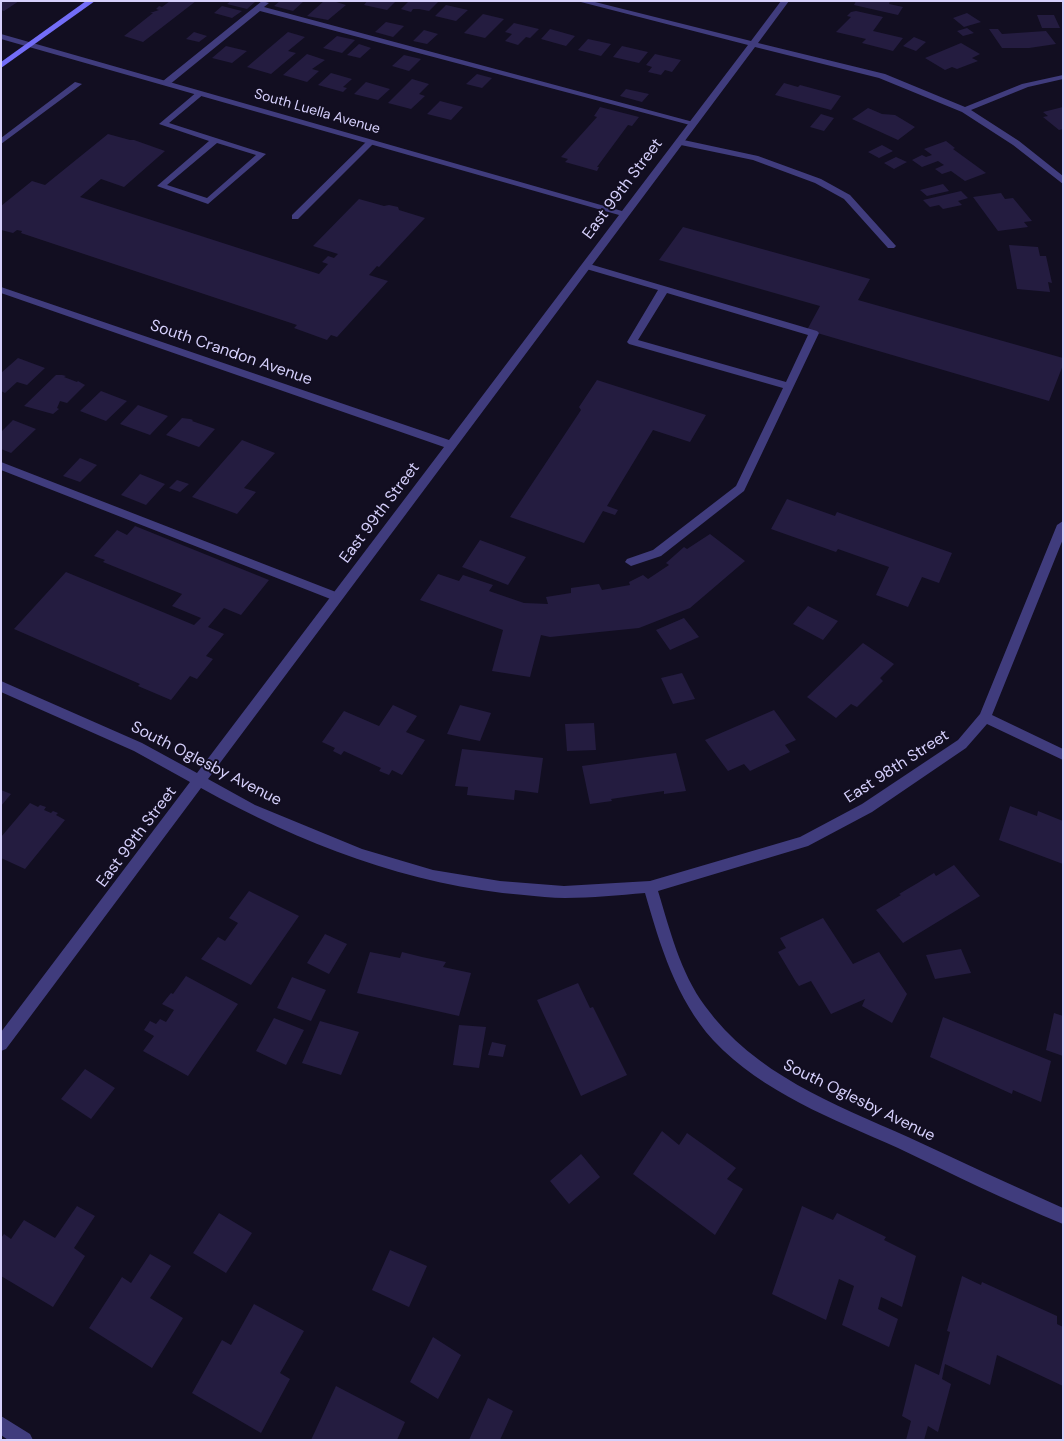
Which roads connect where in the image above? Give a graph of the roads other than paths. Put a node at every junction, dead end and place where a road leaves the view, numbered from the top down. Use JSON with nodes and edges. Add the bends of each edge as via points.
{"nodes":[{"id":1,"x":91,"y":1,"type":"edge"},
{"id":2,"x":266,"y":1,"type":"edge"},
{"id":3,"x":581,"y":1,"type":"edge"},
{"id":4,"x":785,"y":1,"type":"edge"},
{"id":5,"x":258,"y":8,"type":"junction"},
{"id":6,"x":1,"y":36,"type":"edge"},
{"id":7,"x":753,"y":43,"type":"junction"},
{"id":8,"x":31,"y":44,"type":"junction"},
{"id":9,"x":1,"y":66,"type":"edge"},
{"id":10,"x":1063,"y":76,"type":"edge"},
{"id":11,"x":166,"y":83,"type":"junction"},
{"id":12,"x":78,"y":84,"type":"dead end"},
{"id":13,"x":201,"y":93,"type":"junction"},
{"id":14,"x":966,"y":110,"type":"junction"},
{"id":15,"x":693,"y":123,"type":"junction"},
{"id":16,"x":215,"y":140,"type":"junction"},
{"id":17,"x":1,"y":142,"type":"edge"},
{"id":18,"x":372,"y":142,"type":"junction"},
{"id":19,"x":679,"y":142,"type":"junction"},
{"id":20,"x":1063,"y":181,"type":"edge"},
{"id":21,"x":624,"y":214,"type":"junction"},
{"id":22,"x":295,"y":216,"type":"dead end"},
{"id":23,"x":891,"y":246,"type":"dead end"},
{"id":24,"x":586,"y":266,"type":"junction"},
{"id":25,"x":664,"y":289,"type":"junction"},
{"id":26,"x":1,"y":290,"type":"edge"},
{"id":27,"x":789,"y":386,"type":"junction"},
{"id":28,"x":451,"y":445,"type":"junction"},
{"id":29,"x":1,"y":466,"type":"edge"},
{"id":30,"x":1063,"y":525,"type":"edge"},
{"id":31,"x":632,"y":562,"type":"dead end"},
{"id":32,"x":337,"y":597,"type":"junction"},
{"id":33,"x":1,"y":686,"type":"edge"},
{"id":34,"x":985,"y":717,"type":"junction"},
{"id":35,"x":1063,"y":755,"type":"edge"},
{"id":36,"x":199,"y":781,"type":"junction"},
{"id":37,"x":650,"y":887,"type":"junction"},
{"id":38,"x":1,"y":1044,"type":"edge"},
{"id":39,"x":1063,"y":1216,"type":"edge"},
{"id":40,"x":1,"y":1425,"type":"edge"},
{"id":41,"x":24,"y":1440,"type":"edge"}],
"edges":[{"from":1,"to":8,"type":"main road"},
{"from":2,"to":5,"type":"street"},
{"from":3,"to":7,"type":"street"},
{"from":4,"to":7,"type":"street","name":"East 99th Street"},
{"from":5,"to":11,"type":"street"},
{"from":5,"to":15,"type":"street"},
{"from":6,"to":8,"type":"street","name":"South Luella Avenue"},
{"from":7,"to":14,"type":"street","via":[[882,76]]},
{"from":7,"to":15,"type":"street","name":"East 99th Street"},
{"from":8,"to":9,"type":"main road"},
{"from":8,"to":11,"type":"street","name":"South Luella Avenue"},
{"from":10,"to":14,"type":"street","via":[[1017,87]]},
{"from":11,"to":13,"type":"street","name":"South Luella Avenue"},
{"from":12,"to":17,"type":"street"},
{"from":13,"to":16,"type":"street","via":[[163,124]]},
{"from":13,"to":18,"type":"street","name":"South Luella Avenue"},
{"from":14,"to":20,"type":"street","via":[[1042,162]]},
{"from":15,"to":19,"type":"street","name":"East 99th Street"},
{"from":16,"to":16,"type":"street","via":[[262,154],[208,201],[161,186]]},
{"from":18,"to":21,"type":"street","name":"South Luella Avenue"},
{"from":18,"to":22,"type":"street"},
{"from":19,"to":21,"type":"street","name":"East 99th Street"},
{"from":19,"to":23,"type":"street","via":[[755,158],[818,181],[847,197]]},
{"from":21,"to":24,"type":"street","name":"East 99th Street"},
{"from":24,"to":25,"type":"street"},
{"from":24,"to":28,"type":"street","name":"East 99th Street"},
{"from":25,"to":27,"type":"street","via":[[814,333]]},
{"from":25,"to":27,"type":"street","via":[[632,342]]},
{"from":26,"to":28,"type":"street","name":"South Crandon Avenue"},
{"from":27,"to":31,"type":"street","via":[[740,488],[657,553]]},
{"from":28,"to":32,"type":"street","name":"East 99th Street"},
{"from":29,"to":32,"type":"street"},
{"from":30,"to":34,"type":"street","name":"East 98th Street"},
{"from":32,"to":36,"type":"street","name":"East 99th Street"},
{"from":33,"to":36,"type":"street","name":"South Oglesby Avenue","via":[[138,748]]},
{"from":34,"to":35,"type":"street"},
{"from":34,"to":37,"type":"street","name":"East 98th Street","via":[[962,744],[923,771],[867,808],[803,842]]},
{"from":36,"to":37,"type":"street","name":"South Oglesby Avenue","via":[[250,809],[360,854],[433,876],[500,887],[564,892]]},
{"from":36,"to":38,"type":"street","name":"East 99th Street"},
{"from":37,"to":39,"type":"street","name":"South Oglesby Avenue","via":[[676,967],[699,1010],[730,1047],[773,1080],[815,1102]]},
{"from":40,"to":41,"type":"street"}]}
